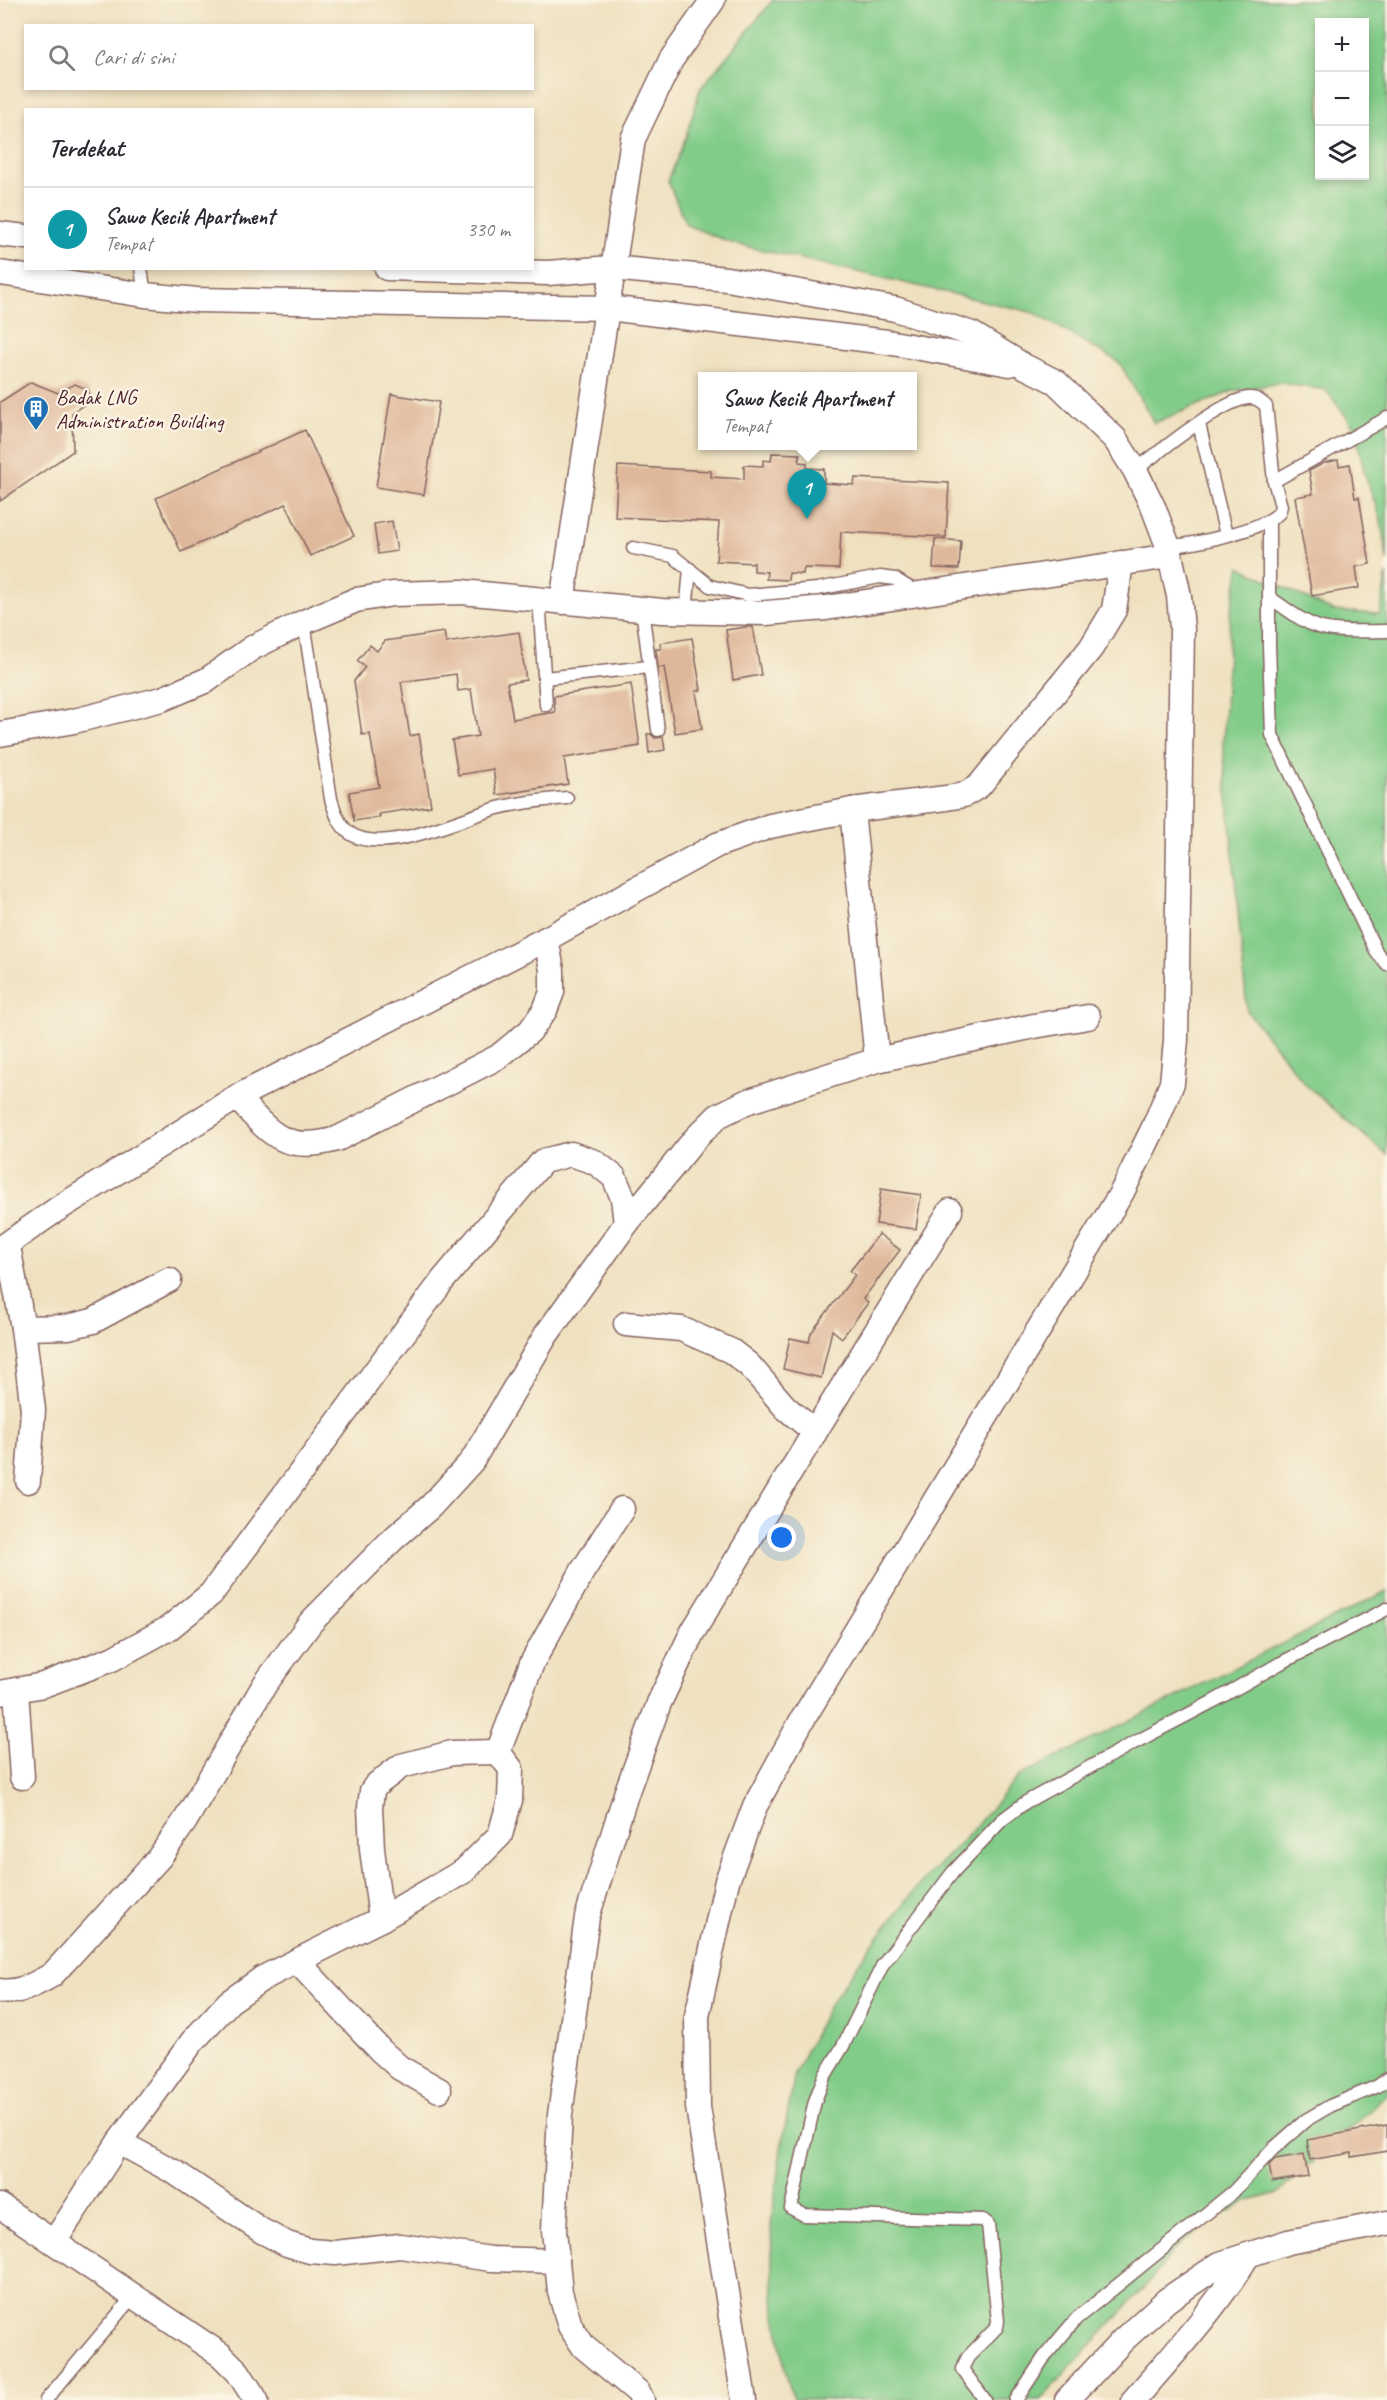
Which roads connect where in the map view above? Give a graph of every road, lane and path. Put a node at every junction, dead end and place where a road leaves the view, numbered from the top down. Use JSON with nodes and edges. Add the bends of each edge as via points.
{"nodes":[{"id":1,"x":713,"y":0,"type":"edge"},
{"id":2,"x":0,"y":234,"type":"edge"},
{"id":3,"x":24,"y":237,"type":"edge"},
{"id":4,"x":611,"y":268,"type":"junction"},
{"id":5,"x":141,"y":270,"type":"edge"},
{"id":6,"x":451,"y":270,"type":"edge"},
{"id":7,"x":0,"y":273,"type":"edge"},
{"id":8,"x":144,"y":295,"type":"junction"},
{"id":9,"x":608,"y":308,"type":"junction"},
{"id":10,"x":1024,"y":366,"type":"junction"},
{"id":11,"x":1387,"y":418,"type":"edge"},
{"id":12,"x":1198,"y":424,"type":"junction"},
{"id":13,"x":1136,"y":470,"type":"junction"},
{"id":14,"x":1274,"y":481,"type":"junction"},
{"id":15,"x":1269,"y":521,"type":"junction"},
{"id":16,"x":1226,"y":535,"type":"junction"},
{"id":17,"x":633,"y":549,"type":"dead end"},
{"id":18,"x":1169,"y":551,"type":"junction"},
{"id":19,"x":1121,"y":563,"type":"junction"},
{"id":20,"x":690,"y":569,"type":"junction"},
{"id":21,"x":918,"y":594,"type":"junction"},
{"id":22,"x":1269,"y":597,"type":"junction"},
{"id":23,"x":550,"y":600,"type":"junction"},
{"id":24,"x":642,"y":609,"type":"junction"},
{"id":25,"x":686,"y":612,"type":"junction"},
{"id":26,"x":304,"y":622,"type":"junction"},
{"id":27,"x":1387,"y":631,"type":"edge"},
{"id":28,"x":649,"y":667,"type":"junction"},
{"id":29,"x":544,"y":678,"type":"junction"},
{"id":30,"x":546,"y":705,"type":"dead end"},
{"id":31,"x":658,"y":730,"type":"dead end"},
{"id":32,"x":0,"y":734,"type":"edge"},
{"id":33,"x":567,"y":798,"type":"dead end"},
{"id":34,"x":852,"y":810,"type":"junction"},
{"id":35,"x":546,"y":939,"type":"junction"},
{"id":36,"x":1387,"y":964,"type":"edge"},
{"id":37,"x":1088,"y":1017,"type":"dead end"},
{"id":38,"x":877,"y":1060,"type":"junction"},
{"id":39,"x":237,"y":1097,"type":"junction"},
{"id":40,"x":950,"y":1211,"type":"dead end"},
{"id":41,"x":626,"y":1224,"type":"junction"},
{"id":42,"x":4,"y":1247,"type":"edge"},
{"id":43,"x":169,"y":1281,"type":"dead end"},
{"id":44,"x":626,"y":1324,"type":"dead end"},
{"id":45,"x":22,"y":1329,"type":"junction"},
{"id":46,"x":815,"y":1432,"type":"junction"},
{"id":47,"x":28,"y":1481,"type":"dead end"},
{"id":48,"x":622,"y":1509,"type":"dead end"},
{"id":49,"x":1387,"y":1609,"type":"edge"},
{"id":50,"x":8,"y":1691,"type":"edge"},
{"id":51,"x":498,"y":1752,"type":"junction"},
{"id":52,"x":22,"y":1777,"type":"dead end"},
{"id":53,"x":381,"y":1919,"type":"junction"},
{"id":54,"x":297,"y":1961,"type":"junction"},
{"id":55,"x":0,"y":1991,"type":"edge"},
{"id":56,"x":1387,"y":2079,"type":"edge"},
{"id":57,"x":439,"y":2090,"type":"dead end"},
{"id":58,"x":120,"y":2142,"type":"junction"},
{"id":59,"x":0,"y":2206,"type":"edge"},
{"id":60,"x":1387,"y":2223,"type":"edge"},
{"id":61,"x":54,"y":2242,"type":"junction"},
{"id":62,"x":1248,"y":2255,"type":"junction"},
{"id":63,"x":557,"y":2261,"type":"junction"},
{"id":64,"x":134,"y":2295,"type":"junction"},
{"id":65,"x":46,"y":2400,"type":"edge"},
{"id":66,"x":256,"y":2400,"type":"edge"},
{"id":67,"x":642,"y":2400,"type":"edge"},
{"id":68,"x":744,"y":2400,"type":"edge"},
{"id":69,"x":985,"y":2400,"type":"edge"},
{"id":70,"x":1016,"y":2400,"type":"edge"},
{"id":71,"x":1067,"y":2400,"type":"edge"},
{"id":72,"x":1134,"y":2400,"type":"edge"}],
"edges":[{"from":1,"to":4,"type":"street","via":[[671,60],[633,138]]},
{"from":2,"to":3,"type":"street"},
{"from":4,"to":6,"type":"street","via":[[548,273]]},
{"from":4,"to":9,"type":"street"},
{"from":4,"to":10,"type":"street","via":[[727,279],[895,309],[972,334]]},
{"from":5,"to":8,"type":"lane"},
{"from":7,"to":8,"type":"street"},
{"from":8,"to":9,"type":"street","via":[[197,300]]},
{"from":9,"to":10,"type":"street","via":[[887,342]]},
{"from":9,"to":23,"type":"street"},
{"from":10,"to":13,"type":"street","via":[[1056,382],[1081,404],[1115,439]]},
{"from":11,"to":14,"type":"lane"},
{"from":12,"to":13,"type":"lane"},
{"from":12,"to":14,"type":"lane","via":[[1235,401],[1258,399],[1266,406]]},
{"from":12,"to":16,"type":"lane"},
{"from":13,"to":18,"type":"street"},
{"from":14,"to":15,"type":"lane","via":[[1281,506]]},
{"from":15,"to":16,"type":"lane"},
{"from":15,"to":22,"type":"lane"},
{"from":16,"to":18,"type":"lane"},
{"from":17,"to":20,"type":"lane","via":[[673,556]]},
{"from":18,"to":19,"type":"street"},
{"from":18,"to":68,"type":"street","via":[[1182,629],[1176,1040],[1172,1083],[1122,1192],[796,1731],[755,1806],[727,1881],[697,2016],[698,2107]]},
{"from":19,"to":21,"type":"street"},
{"from":19,"to":34,"type":"street","via":[[1114,610],[1091,648],[979,786],[964,795]]},
{"from":20,"to":21,"type":"lane","via":[[710,586],[748,595],[817,589],[880,577],[895,579]]},
{"from":20,"to":25,"type":"lane"},
{"from":21,"to":25,"type":"street","via":[[766,613]]},
{"from":22,"to":27,"type":"lane","via":[[1319,627]]},
{"from":22,"to":36,"type":"lane","via":[[1272,735],[1377,953]]},
{"from":23,"to":24,"type":"street"},
{"from":23,"to":26,"type":"street","via":[[462,592],[393,594],[356,600]]},
{"from":23,"to":29,"type":"lane"},
{"from":24,"to":25,"type":"street"},
{"from":24,"to":28,"type":"lane"},
{"from":26,"to":32,"type":"street","via":[[252,648],[207,680],[162,699]]},
{"from":26,"to":33,"type":"lane","via":[[331,799],[337,819],[351,834],[370,841],[394,839],[438,830],[498,808]]},
{"from":28,"to":29,"type":"lane"},
{"from":28,"to":31,"type":"lane"},
{"from":29,"to":30,"type":"lane"},
{"from":34,"to":35,"type":"street","via":[[770,826],[717,845]]},
{"from":34,"to":38,"type":"street"},
{"from":35,"to":39,"type":"street"},
{"from":35,"to":39,"type":"street","via":[[552,992],[545,1010],[530,1032],[498,1057],[347,1134],[316,1145],[286,1140],[267,1131]]},
{"from":37,"to":38,"type":"street"},
{"from":38,"to":41,"type":"street","via":[[746,1102],[718,1116]]},
{"from":39,"to":42,"type":"street"},
{"from":40,"to":46,"type":"street"},
{"from":41,"to":50,"type":"street","via":[[623,1198],[614,1178],[595,1162],[571,1154],[543,1161],[443,1280],[211,1594],[169,1628],[112,1659],[43,1685]]},
{"from":41,"to":55,"type":"street","via":[[546,1335],[472,1461],[311,1622],[265,1684],[159,1858],[52,1975],[31,1987]]},
{"from":42,"to":45,"type":"street"},
{"from":43,"to":45,"type":"street","via":[[93,1321],[68,1327]]},
{"from":44,"to":46,"type":"street","via":[[681,1329],[731,1351]]},
{"from":45,"to":47,"type":"street","via":[[33,1410]]},
{"from":46,"to":63,"type":"street","via":[[692,1633],[659,1703],[627,1791],[591,1907],[575,1998],[560,2115],[554,2230]]},
{"from":48,"to":51,"type":"street","via":[[531,1663]]},
{"from":49,"to":69,"type":"lane","via":[[1011,1812],[953,1872],[883,1964],[824,2077],[791,2208],[804,2215],[988,2223],[997,2327],[968,2357],[962,2369]]},
{"from":50,"to":52,"type":"street"},
{"from":51,"to":53,"type":"street","via":[[511,1769],[510,1800],[500,1835],[464,1871]]},
{"from":51,"to":53,"type":"street","via":[[452,1753],[401,1766],[376,1785],[370,1807]]},
{"from":53,"to":54,"type":"street"},
{"from":54,"to":57,"type":"street","via":[[381,2051],[400,2068]]},
{"from":54,"to":58,"type":"street","via":[[229,2002],[192,2042]]},
{"from":56,"to":70,"type":"lane","via":[[1330,2106],[1289,2134],[1233,2192],[1077,2318]]},
{"from":58,"to":61,"type":"street"},
{"from":58,"to":63,"type":"street","via":[[176,2173],[262,2231],[310,2251],[335,2253],[400,2246],[491,2259]]},
{"from":59,"to":61,"type":"street"},
{"from":60,"to":62,"type":"street","via":[[1288,2242]]},
{"from":61,"to":64,"type":"street"},
{"from":62,"to":71,"type":"street","via":[[1220,2264],[1167,2300]]},
{"from":62,"to":72,"type":"street","via":[[1207,2315]]},
{"from":63,"to":67,"type":"street","via":[[560,2292],[570,2326],[584,2347],[638,2392]]},
{"from":64,"to":65,"type":"lane"},
{"from":64,"to":66,"type":"street","via":[[221,2355]]}]}
